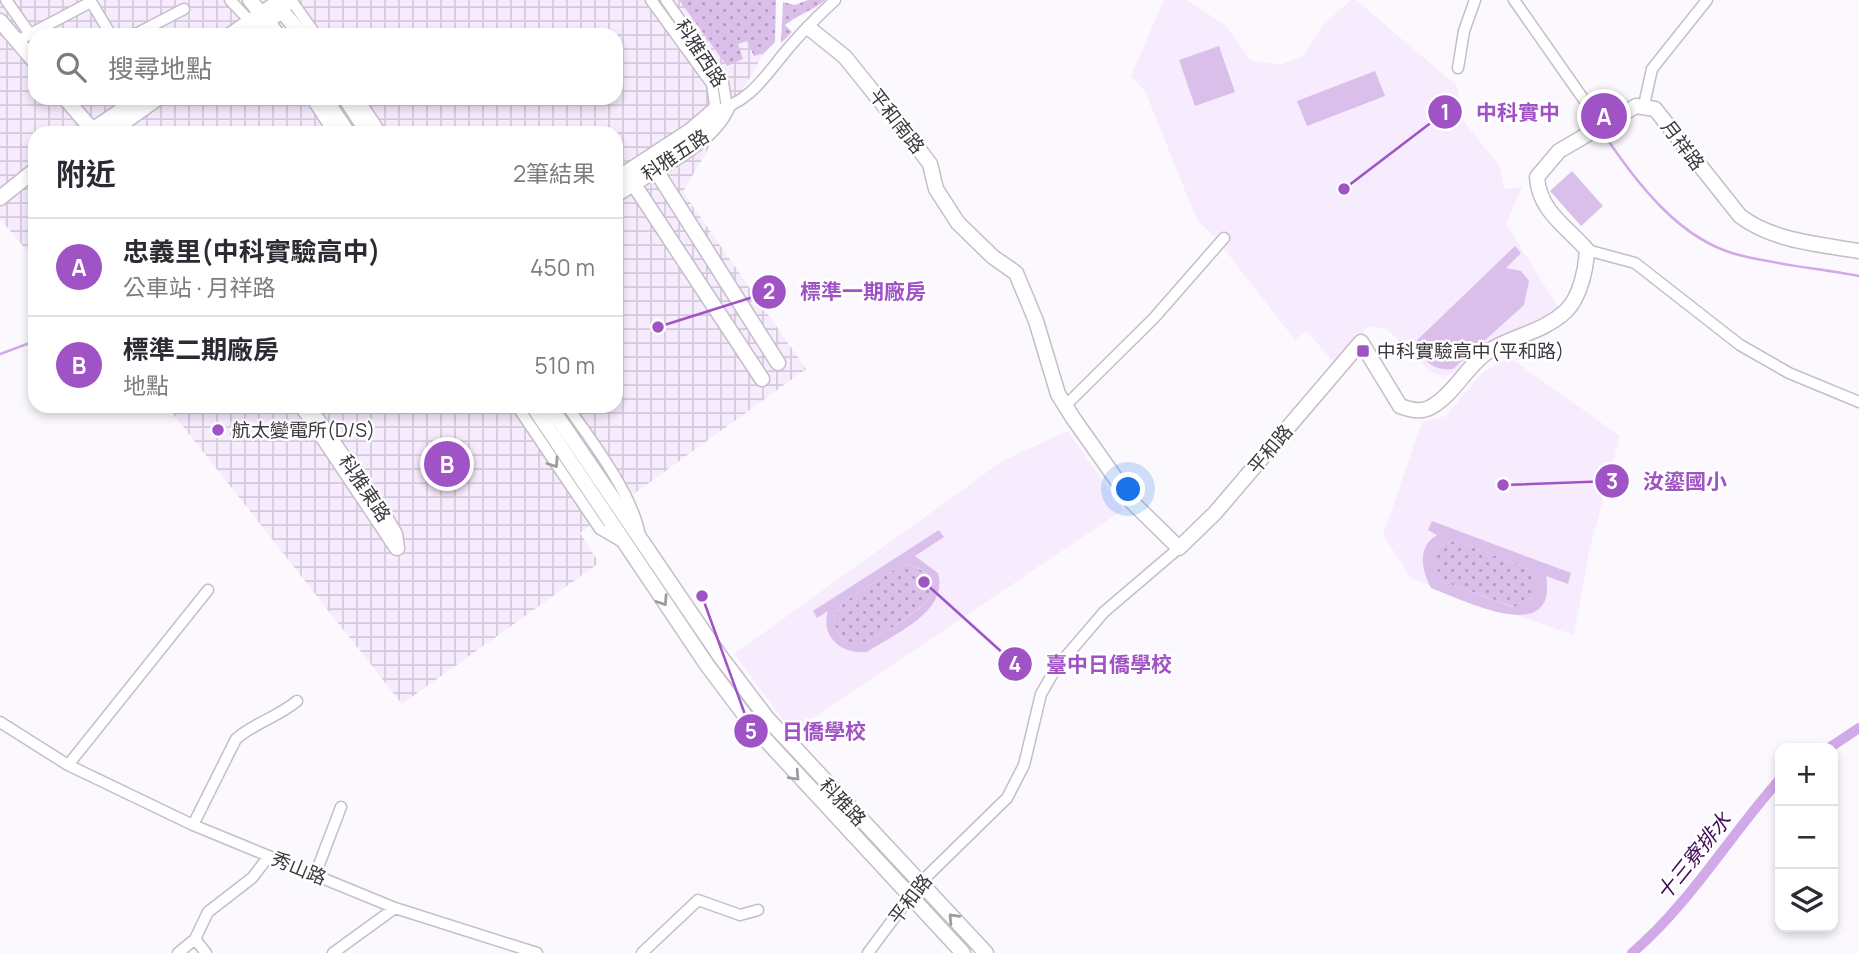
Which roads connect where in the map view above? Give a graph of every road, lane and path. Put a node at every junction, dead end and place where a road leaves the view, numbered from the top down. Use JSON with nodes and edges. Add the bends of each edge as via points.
{"nodes":[{"id":1,"x":21,"y":0,"type":"edge"},
{"id":2,"x":230,"y":0,"type":"edge"},
{"id":3,"x":250,"y":0,"type":"edge"},
{"id":4,"x":651,"y":0,"type":"edge"},
{"id":5,"x":666,"y":0,"type":"edge"},
{"id":6,"x":835,"y":0,"type":"edge"},
{"id":7,"x":1475,"y":0,"type":"edge"},
{"id":8,"x":1514,"y":0,"type":"edge"},
{"id":9,"x":1707,"y":0,"type":"edge"},
{"id":10,"x":90,"y":1,"type":"edge"},
{"id":11,"x":281,"y":2,"type":"edge"},
{"id":12,"x":8,"y":5,"type":"edge"},
{"id":13,"x":184,"y":9,"type":"dead end"},
{"id":14,"x":0,"y":21,"type":"edge"},
{"id":15,"x":257,"y":26,"type":"edge"},
{"id":16,"x":0,"y":28,"type":"edge"},
{"id":17,"x":40,"y":28,"type":"edge"},
{"id":18,"x":107,"y":28,"type":"edge"},
{"id":19,"x":144,"y":28,"type":"edge"},
{"id":20,"x":298,"y":28,"type":"edge"},
{"id":21,"x":309,"y":28,"type":"edge"},
{"id":22,"x":809,"y":28,"type":"junction"},
{"id":23,"x":28,"y":34,"type":"edge"},
{"id":24,"x":23,"y":37,"type":"junction"},
{"id":25,"x":28,"y":47,"type":"edge"},
{"id":26,"x":28,"y":61,"type":"edge"},
{"id":27,"x":1458,"y":68,"type":"dead end"},
{"id":28,"x":66,"y":105,"type":"edge"},
{"id":29,"x":70,"y":105,"type":"edge"},
{"id":30,"x":129,"y":105,"type":"edge"},
{"id":31,"x":148,"y":105,"type":"edge"},
{"id":32,"x":316,"y":105,"type":"edge"},
{"id":33,"x":330,"y":105,"type":"edge"},
{"id":34,"x":350,"y":105,"type":"edge"},
{"id":35,"x":363,"y":105,"type":"edge"},
{"id":36,"x":1644,"y":105,"type":"junction"},
{"id":37,"x":727,"y":108,"type":"junction"},
{"id":38,"x":712,"y":112,"type":"junction"},
{"id":39,"x":85,"y":126,"type":"edge"},
{"id":40,"x":86,"y":126,"type":"edge"},
{"id":41,"x":99,"y":126,"type":"edge"},
{"id":42,"x":119,"y":126,"type":"edge"},
{"id":43,"x":329,"y":126,"type":"edge"},
{"id":44,"x":343,"y":126,"type":"edge"},
{"id":45,"x":363,"y":126,"type":"edge"},
{"id":46,"x":376,"y":126,"type":"edge"},
{"id":47,"x":1600,"y":128,"type":"junction"},
{"id":48,"x":655,"y":169,"type":"junction"},
{"id":49,"x":623,"y":174,"type":"edge"},
{"id":50,"x":28,"y":176,"type":"edge"},
{"id":51,"x":633,"y":183,"type":"junction"},
{"id":52,"x":28,"y":184,"type":"edge"},
{"id":53,"x":623,"y":190,"type":"edge"},
{"id":54,"x":0,"y":200,"type":"edge"},
{"id":55,"x":1224,"y":239,"type":"dead end"},
{"id":56,"x":1587,"y":250,"type":"junction"},
{"id":57,"x":1859,"y":251,"type":"edge"},
{"id":58,"x":778,"y":363,"type":"dead end"},
{"id":59,"x":762,"y":379,"type":"dead end"},
{"id":60,"x":1859,"y":402,"type":"edge"},
{"id":61,"x":1066,"y":405,"type":"junction"},
{"id":62,"x":307,"y":413,"type":"edge"},
{"id":63,"x":313,"y":413,"type":"edge"},
{"id":64,"x":522,"y":413,"type":"edge"},
{"id":65,"x":538,"y":413,"type":"edge"},
{"id":66,"x":555,"y":413,"type":"edge"},
{"id":67,"x":571,"y":413,"type":"edge"},
{"id":68,"x":640,"y":538,"type":"junction"},
{"id":69,"x":625,"y":544,"type":"junction"},
{"id":70,"x":1179,"y":548,"type":"junction"},
{"id":71,"x":208,"y":590,"type":"dead end"},
{"id":72,"x":297,"y":701,"type":"dead end"},
{"id":73,"x":0,"y":722,"type":"edge"},
{"id":74,"x":68,"y":765,"type":"junction"},
{"id":75,"x":341,"y":807,"type":"dead end"},
{"id":76,"x":192,"y":825,"type":"junction"},
{"id":77,"x":269,"y":856,"type":"junction"},
{"id":78,"x":314,"y":875,"type":"junction"},
{"id":79,"x":920,"y":883,"type":"junction"},
{"id":80,"x":911,"y":897,"type":"junction"},
{"id":81,"x":394,"y":908,"type":"junction"},
{"id":82,"x":758,"y":910,"type":"dead end"},
{"id":83,"x":195,"y":939,"type":"junction"},
{"id":84,"x":178,"y":953,"type":"edge"},
{"id":85,"x":206,"y":953,"type":"edge"},
{"id":86,"x":333,"y":953,"type":"edge"},
{"id":87,"x":537,"y":953,"type":"edge"},
{"id":88,"x":642,"y":953,"type":"edge"},
{"id":89,"x":869,"y":953,"type":"edge"},
{"id":90,"x":963,"y":953,"type":"edge"},
{"id":91,"x":986,"y":953,"type":"edge"}],
"edges":[{"from":1,"to":12,"type":"street"},
{"from":2,"to":15,"type":"street"},
{"from":3,"to":15,"type":"street"},
{"from":4,"to":38,"type":"street","name":"科雅西路","via":[[712,84]]},
{"from":5,"to":37,"type":"street","name":"科雅西路","via":[[723,82]]},
{"from":6,"to":22,"type":"street"},
{"from":7,"to":27,"type":"street"},
{"from":8,"to":47,"type":"street"},
{"from":9,"to":36,"type":"street","via":[[1652,69]]},
{"from":10,"to":17,"type":"street"},
{"from":10,"to":18,"type":"street"},
{"from":11,"to":15,"type":"street"},
{"from":11,"to":20,"type":"street"},
{"from":11,"to":21,"type":"street"},
{"from":12,"to":24,"type":"street"},
{"from":13,"to":19,"type":"street"},
{"from":14,"to":24,"type":"street"},
{"from":16,"to":26,"type":"street"},
{"from":22,"to":37,"type":"street","via":[[764,82]]},
{"from":22,"to":61,"type":"street","name":"平和南路","via":[[845,57],[918,148],[958,223],[1016,273],[1058,394]]},
{"from":23,"to":24,"type":"street"},
{"from":24,"to":25,"type":"street"},
{"from":28,"to":39,"type":"street"},
{"from":29,"to":40,"type":"street"},
{"from":30,"to":41,"type":"street"},
{"from":31,"to":42,"type":"street"},
{"from":32,"to":43,"type":"street"},
{"from":33,"to":44,"type":"street"},
{"from":34,"to":45,"type":"street"},
{"from":35,"to":46,"type":"street"},
{"from":36,"to":47,"type":"street","name":"月祥路"},
{"from":36,"to":57,"type":"street","name":"月祥路","via":[[1655,109],[1740,216],[1754,226],[1788,238]]},
{"from":37,"to":38,"type":"street"},
{"from":37,"to":48,"type":"street","name":"科雅五路","via":[[720,125]]},
{"from":38,"to":49,"type":"street","name":"科雅五路"},
{"from":47,"to":56,"type":"street","via":[[1559,152],[1537,177],[1538,195],[1548,210]]},
{"from":48,"to":51,"type":"street","name":"科雅五路"},
{"from":48,"to":58,"type":"street"},
{"from":50,"to":54,"type":"street"},
{"from":51,"to":53,"type":"street","name":"科雅五路"},
{"from":51,"to":59,"type":"street"},
{"from":52,"to":54,"type":"street"},
{"from":55,"to":61,"type":"street","via":[[1154,318]]},
{"from":56,"to":60,"type":"street","via":[[1635,263],[1740,345],[1789,373]]},
{"from":56,"to":70,"type":"street","name":"平和路","via":[[1574,300],[1566,310],[1530,335],[1493,348],[1431,407],[1416,411],[1400,406],[1361,342]]},
{"from":61,"to":70,"type":"street","name":"平和南路","via":[[1133,503]]},
{"from":62,"to":63,"type":"street","name":"科雅東路","via":[[397,548],[386,519]]},
{"from":64,"to":69,"type":"street","name":"科雅路","one_way":true,"via":[[600,529]]},
{"from":65,"to":69,"type":"street","name":"科雅路"},
{"from":66,"to":68,"type":"street","name":"科雅路"},
{"from":67,"to":68,"type":"street","name":"科雅路","via":[[598,450],[638,522]]},
{"from":68,"to":79,"type":"street","name":"科雅路","via":[[766,718]]},
{"from":69,"to":80,"type":"street","name":"科雅路","one_way":true,"via":[[752,726]]},
{"from":70,"to":79,"type":"street","name":"平和路","via":[[1104,612],[1056,668],[1041,694],[1024,765],[1007,798]]},
{"from":71,"to":74,"type":"street"},
{"from":72,"to":76,"type":"street","via":[[236,739]]},
{"from":73,"to":74,"type":"street","name":"秀山路"},
{"from":74,"to":76,"type":"street","name":"秀山路"},
{"from":75,"to":78,"type":"street"},
{"from":76,"to":77,"type":"street","name":"秀山路"},
{"from":77,"to":78,"type":"street","name":"秀山路"},
{"from":77,"to":83,"type":"street","via":[[252,878],[208,912]]},
{"from":78,"to":81,"type":"street","name":"秀山路"},
{"from":79,"to":80,"type":"street","name":"平和路"},
{"from":91,"to":79,"type":"street","name":"科雅路","one_way":true},
{"from":80,"to":89,"type":"street","name":"平和路"},
{"from":80,"to":90,"type":"street","name":"科雅路"},
{"from":81,"to":86,"type":"street"},
{"from":81,"to":87,"type":"street","name":"秀山路"},
{"from":82,"to":88,"type":"street","via":[[740,915],[698,900]]},
{"from":83,"to":84,"type":"street"},
{"from":83,"to":85,"type":"street"}]}
